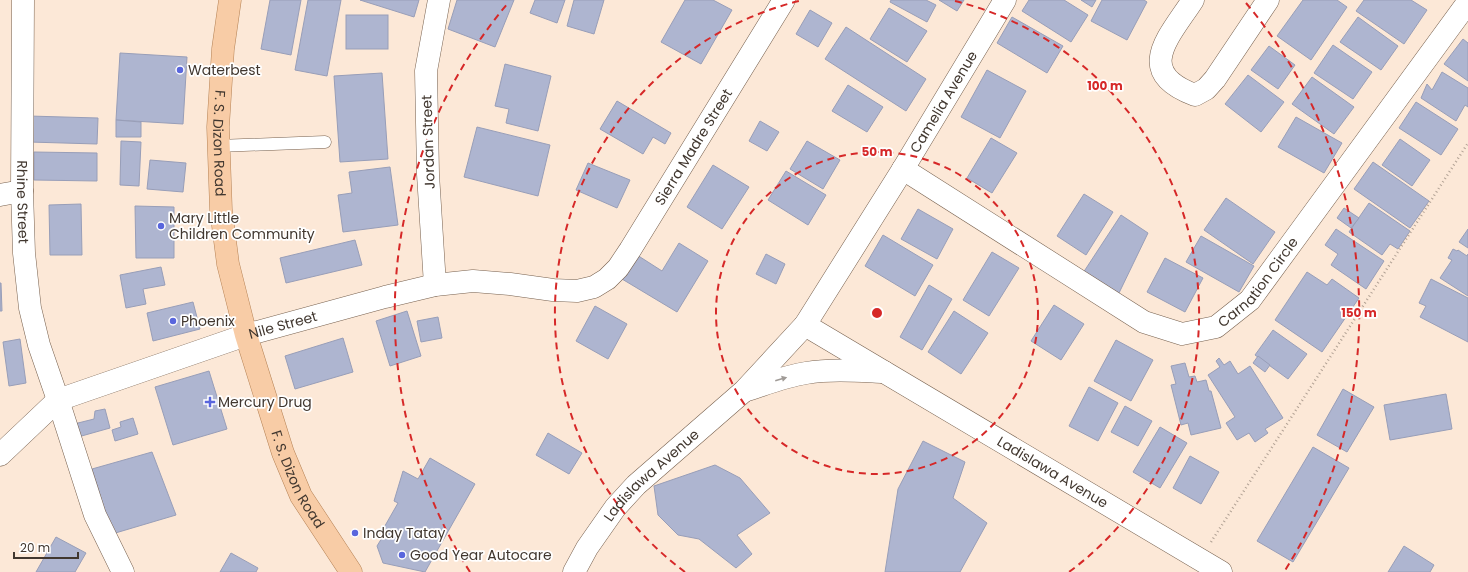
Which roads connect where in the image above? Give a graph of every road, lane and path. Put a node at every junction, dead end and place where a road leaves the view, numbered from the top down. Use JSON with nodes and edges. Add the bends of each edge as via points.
{"nodes":[{"id":1,"x":23,"y":0,"type":"edge"},
{"id":2,"x":230,"y":0,"type":"edge"},
{"id":3,"x":439,"y":0,"type":"edge"},
{"id":4,"x":784,"y":0,"type":"edge"},
{"id":5,"x":1005,"y":0,"type":"edge"},
{"id":6,"x":1268,"y":0,"type":"edge"},
{"id":7,"x":1187,"y":2,"type":"edge"},
{"id":8,"x":1468,"y":2,"type":"edge"},
{"id":9,"x":325,"y":142,"type":"dead end"},
{"id":10,"x":1468,"y":143,"type":"edge"},
{"id":11,"x":218,"y":146,"type":"junction"},
{"id":12,"x":903,"y":169,"type":"junction"},
{"id":13,"x":22,"y":191,"type":"junction"},
{"id":14,"x":0,"y":195,"type":"edge"},
{"id":15,"x":435,"y":285,"type":"junction"},
{"id":16,"x":594,"y":287,"type":"joint"},
{"id":17,"x":805,"y":325,"type":"junction"},
{"id":18,"x":246,"y":335,"type":"junction"},
{"id":19,"x":885,"y":372,"type":"junction"},
{"id":20,"x":744,"y":391,"type":"junction"},
{"id":21,"x":58,"y":400,"type":"junction"},
{"id":22,"x":0,"y":455,"type":"edge"},
{"id":23,"x":1199,"y":559,"type":"junction"},
{"id":24,"x":123,"y":572,"type":"edge"},
{"id":25,"x":351,"y":572,"type":"edge"},
{"id":26,"x":574,"y":572,"type":"edge"},
{"id":27,"x":1221,"y":572,"type":"edge"}],
"edges":[{"from":1,"to":13,"type":"street","name":"Rhine Street"},
{"from":2,"to":11,"type":"main road","name":"F. S. Dizon Road","via":[[223,49]]},
{"from":3,"to":15,"type":"street","name":"Jordan Street","via":[[426,71],[428,174]]},
{"from":4,"to":16,"type":"street","name":"Sierra Madre Street","via":[[630,250],[618,268]]},
{"from":5,"to":12,"type":"street","name":"Camelia Avenue"},
{"from":6,"to":7,"type":"street","via":[[1215,79],[1206,89],[1195,95],[1181,90],[1166,78],[1160,66],[1163,46]]},
{"from":8,"to":12,"type":"street","name":"Carnation Circle","via":[[1250,300],[1216,327],[1182,334],[1144,322]]},
{"from":9,"to":11,"type":"lane"},
{"from":10,"to":23,"type":"path"},
{"from":11,"to":18,"type":"main road","name":"F. S. Dizon Road","via":[[221,210],[228,264]]},
{"from":12,"to":17,"type":"street","name":"Camelia Avenue"},
{"from":13,"to":14,"type":"street"},
{"from":13,"to":21,"type":"street","name":"Rhine Street","via":[[24,253],[30,308],[39,345]]},
{"from":15,"to":16,"type":"street","name":"Nile Street","via":[[473,282],[577,291]]},
{"from":15,"to":18,"type":"street","name":"Nile Street"},
{"from":17,"to":19,"type":"street","name":"Ladislawa Avenue"},
{"from":17,"to":20,"type":"street","name":"Ladislawa Avenue"},
{"from":18,"to":21,"type":"street","name":"Nile Street"},
{"from":18,"to":25,"type":"main road","name":"F. S. Dizon Road","via":[[283,453],[301,496]]},
{"from":20,"to":19,"type":"street","name":"Ladislawa Avenue","one_way":true,"via":[[806,373]]},
{"from":19,"to":23,"type":"street","name":"Ladislawa Avenue"},
{"from":20,"to":26,"type":"street","name":"Ladislawa Avenue","via":[[615,508]]},
{"from":21,"to":22,"type":"street","name":"Nile Street"},
{"from":21,"to":24,"type":"street","name":"Rhine Street","via":[[95,515]]},
{"from":23,"to":27,"type":"street","name":"Ladislawa Avenue"}]}
